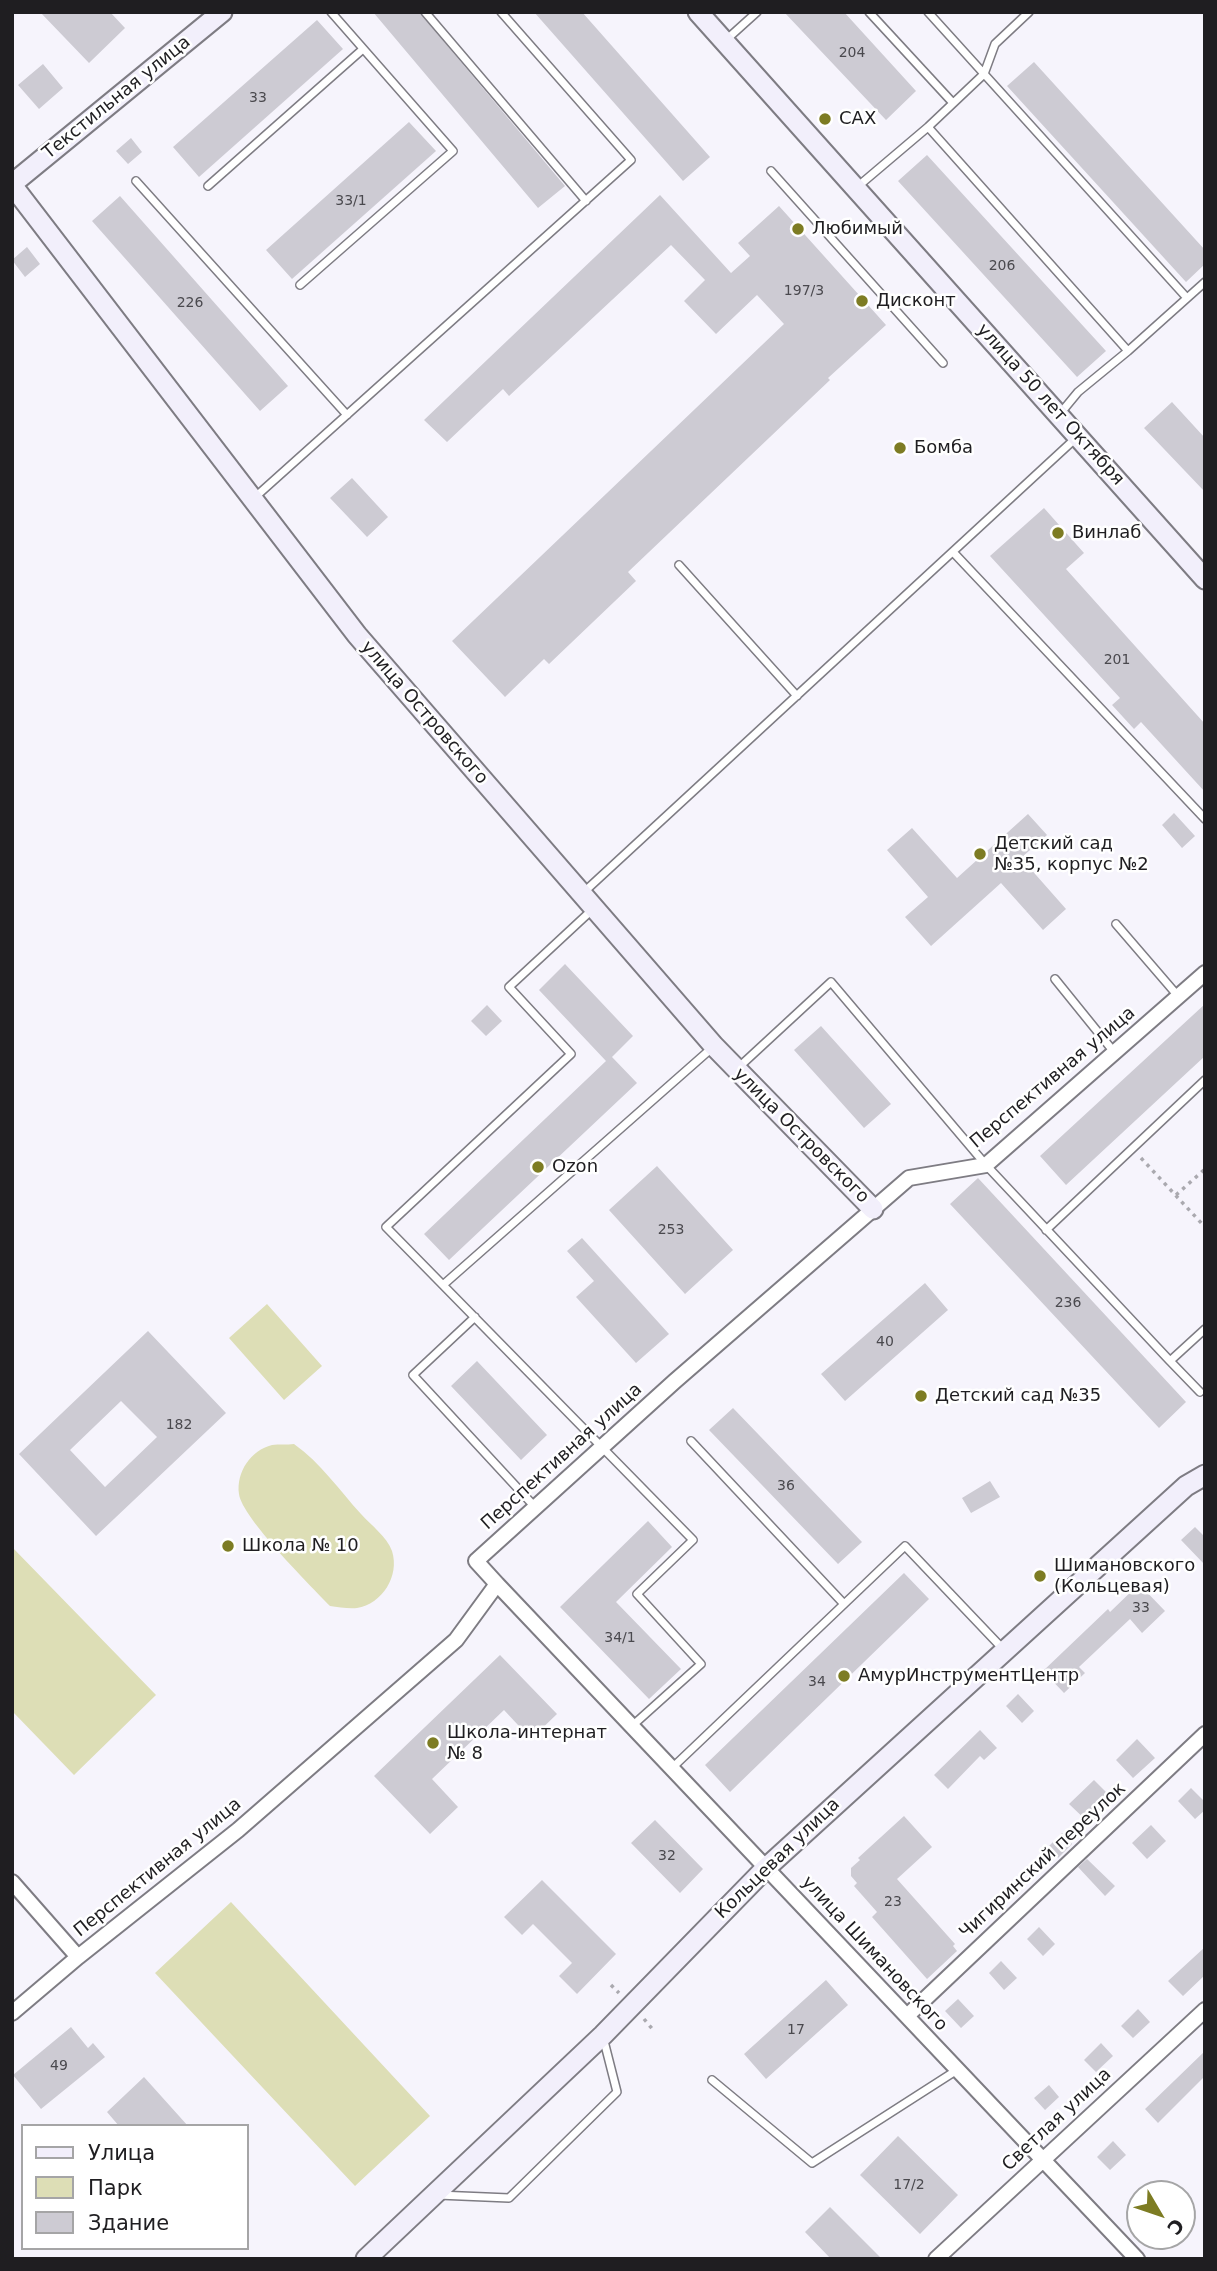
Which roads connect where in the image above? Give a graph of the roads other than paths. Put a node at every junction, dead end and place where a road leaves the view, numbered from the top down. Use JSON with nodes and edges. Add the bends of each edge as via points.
{"nodes":[{"id":1,"x":222,"y":12,"type":"edge"},
{"id":2,"x":331,"y":12,"type":"edge"},
{"id":3,"x":425,"y":12,"type":"edge"},
{"id":4,"x":501,"y":12,"type":"edge"},
{"id":5,"x":698,"y":12,"type":"edge"},
{"id":6,"x":757,"y":12,"type":"edge"},
{"id":7,"x":869,"y":12,"type":"edge"},
{"id":8,"x":928,"y":12,"type":"edge"},
{"id":9,"x":1029,"y":12,"type":"edge"},
{"id":10,"x":724,"y":41,"type":"junction"},
{"id":11,"x":363,"y":49,"type":"junction"},
{"id":12,"x":985,"y":74,"type":"junction"},
{"id":13,"x":953,"y":103,"type":"junction"},
{"id":14,"x":928,"y":127,"type":"junction"},
{"id":15,"x":771,"y":171,"type":"dead end"},
{"id":16,"x":136,"y":181,"type":"dead end"},
{"id":17,"x":12,"y":185,"type":"edge"},
{"id":18,"x":208,"y":186,"type":"dead end"},
{"id":19,"x":855,"y":188,"type":"junction"},
{"id":20,"x":586,"y":201,"type":"junction"},
{"id":21,"x":1205,"y":282,"type":"edge"},
{"id":22,"x":300,"y":285,"type":"dead end"},
{"id":23,"x":1187,"y":298,"type":"junction"},
{"id":24,"x":1128,"y":351,"type":"junction"},
{"id":25,"x":943,"y":363,"type":"dead end"},
{"id":26,"x":347,"y":415,"type":"junction"},
{"id":27,"x":1058,"y":415,"type":"junction"},
{"id":28,"x":1078,"y":437,"type":"junction"},
{"id":29,"x":253,"y":499,"type":"junction"},
{"id":30,"x":953,"y":552,"type":"junction"},
{"id":31,"x":679,"y":565,"type":"dead end"},
{"id":32,"x":1205,"y":579,"type":"edge"},
{"id":33,"x":797,"y":695,"type":"junction"},
{"id":34,"x":1205,"y":819,"type":"edge"},
{"id":35,"x":588,"y":901,"type":"junction"},
{"id":36,"x":1116,"y":924,"type":"dead end"},
{"id":37,"x":1205,"y":973,"type":"edge"},
{"id":38,"x":1055,"y":979,"type":"dead end"},
{"id":39,"x":1178,"y":996,"type":"junction"},
{"id":40,"x":714,"y":1046,"type":"junction"},
{"id":41,"x":1114,"y":1052,"type":"junction"},
{"id":42,"x":736,"y":1070,"type":"junction"},
{"id":43,"x":1205,"y":1080,"type":"edge"},
{"id":44,"x":986,"y":1165,"type":"junction"},
{"id":45,"x":873,"y":1209,"type":"junction"},
{"id":46,"x":1046,"y":1230,"type":"junction"},
{"id":47,"x":443,"y":1285,"type":"junction"},
{"id":48,"x":475,"y":1317,"type":"junction"},
{"id":49,"x":1205,"y":1329,"type":"edge"},
{"id":50,"x":1170,"y":1361,"type":"junction"},
{"id":51,"x":1200,"y":1392,"type":"dead end"},
{"id":52,"x":691,"y":1441,"type":"dead end"},
{"id":53,"x":603,"y":1446,"type":"junction"},
{"id":54,"x":1202,"y":1481,"type":"edge"},
{"id":55,"x":535,"y":1508,"type":"junction"},
{"id":56,"x":497,"y":1584,"type":"junction"},
{"id":57,"x":844,"y":1604,"type":"junction"},
{"id":58,"x":1004,"y":1650,"type":"junction"},
{"id":59,"x":632,"y":1726,"type":"junction"},
{"id":60,"x":1205,"y":1734,"type":"edge"},
{"id":61,"x":672,"y":1768,"type":"junction"},
{"id":62,"x":766,"y":1868,"type":"junction"},
{"id":63,"x":12,"y":1882,"type":"edge"},
{"id":64,"x":78,"y":1956,"type":"junction"},
{"id":65,"x":1205,"y":2010,"type":"edge"},
{"id":66,"x":12,"y":2013,"type":"edge"},
{"id":67,"x":907,"y":2016,"type":"junction"},
{"id":68,"x":603,"y":2035,"type":"junction"},
{"id":69,"x":958,"y":2070,"type":"junction"},
{"id":70,"x":712,"y":2080,"type":"dead end"},
{"id":71,"x":1042,"y":2159,"type":"junction"},
{"id":72,"x":434,"y":2195,"type":"junction"},
{"id":73,"x":366,"y":2259,"type":"edge"},
{"id":74,"x":936,"y":2259,"type":"edge"},
{"id":75,"x":1137,"y":2259,"type":"edge"}],
"edges":[{"from":1,"to":17,"type":"street","name":"Текстильная улица"},
{"from":2,"to":11,"type":"lane"},
{"from":3,"to":20,"type":"lane"},
{"from":4,"to":20,"type":"lane","via":[[631,160]]},
{"from":5,"to":10,"type":"street","name":"улица 50 лет Октября"},
{"from":6,"to":10,"type":"lane"},
{"from":7,"to":13,"type":"lane"},
{"from":8,"to":12,"type":"lane"},
{"from":9,"to":12,"type":"lane","via":[[995,44]]},
{"from":10,"to":19,"type":"street","name":"улица 50 лет Октября"},
{"from":11,"to":18,"type":"lane"},
{"from":11,"to":22,"type":"lane","via":[[453,151]]},
{"from":12,"to":13,"type":"lane"},
{"from":12,"to":23,"type":"lane"},
{"from":13,"to":14,"type":"lane"},
{"from":14,"to":19,"type":"lane"},
{"from":14,"to":24,"type":"lane"},
{"from":15,"to":25,"type":"lane"},
{"from":16,"to":26,"type":"lane"},
{"from":17,"to":29,"type":"street","name":"улица Островского"},
{"from":19,"to":27,"type":"street","name":"улица 50 лет Октября"},
{"from":20,"to":26,"type":"lane"},
{"from":21,"to":23,"type":"lane"},
{"from":23,"to":24,"type":"lane"},
{"from":24,"to":27,"type":"lane"},
{"from":26,"to":29,"type":"lane"},
{"from":27,"to":28,"type":"street","name":"улица 50 лет Октября"},
{"from":28,"to":30,"type":"lane"},
{"from":28,"to":32,"type":"street","name":"улица 50 лет Октября"},
{"from":29,"to":35,"type":"street","name":"улица Островского","via":[[357,635]]},
{"from":30,"to":33,"type":"lane"},
{"from":30,"to":34,"type":"lane"},
{"from":31,"to":33,"type":"lane"},
{"from":33,"to":35,"type":"lane"},
{"from":35,"to":40,"type":"street","name":"улица Островского"},
{"from":35,"to":47,"type":"lane","via":[[509,987],[571,1054],[386,1227]]},
{"from":36,"to":39,"type":"lane"},
{"from":37,"to":39,"type":"street","name":"Перспективная улица"},
{"from":38,"to":41,"type":"lane"},
{"from":39,"to":41,"type":"street","name":"Перспективная улица"},
{"from":40,"to":42,"type":"street","name":"улица Островского"},
{"from":40,"to":47,"type":"lane"},
{"from":41,"to":44,"type":"street","name":"Перспективная улица"},
{"from":42,"to":44,"type":"lane","via":[[831,982]]},
{"from":42,"to":45,"type":"street","name":"улица Островского"},
{"from":43,"to":46,"type":"lane"},
{"from":44,"to":45,"type":"street","name":"Перспективная улица","via":[[909,1178]]},
{"from":44,"to":46,"type":"lane"},
{"from":45,"to":53,"type":"street","name":"Перспективная улица"},
{"from":46,"to":50,"type":"lane"},
{"from":47,"to":48,"type":"lane"},
{"from":48,"to":53,"type":"lane"},
{"from":48,"to":55,"type":"lane","via":[[413,1375]]},
{"from":49,"to":50,"type":"lane"},
{"from":50,"to":51,"type":"lane"},
{"from":52,"to":57,"type":"lane"},
{"from":53,"to":55,"type":"street","name":"Перспективная улица"},
{"from":53,"to":59,"type":"lane","via":[[693,1540],[637,1594],[701,1664]]},
{"from":54,"to":58,"type":"street","name":"Кольцевая улица","via":[[1186,1486]]},
{"from":55,"to":56,"type":"street","name":"Перспективная улица","via":[[476,1561]]},
{"from":56,"to":59,"type":"street","name":"улица Шимановского"},
{"from":56,"to":64,"type":"street","name":"Перспективная улица","via":[[456,1640],[238,1829]]},
{"from":57,"to":58,"type":"lane","via":[[905,1546]]},
{"from":57,"to":61,"type":"lane"},
{"from":58,"to":62,"type":"street","name":"Кольцевая улица"},
{"from":59,"to":61,"type":"street","name":"улица Шимановского"},
{"from":60,"to":67,"type":"street","name":"Чигиринский переулок"},
{"from":61,"to":62,"type":"street","name":"улица Шимановского"},
{"from":62,"to":67,"type":"street","name":"улица Шимановского"},
{"from":62,"to":68,"type":"street","name":"Кольцевая улица"},
{"from":63,"to":64,"type":"street"},
{"from":64,"to":66,"type":"street","name":"Перспективная улица"},
{"from":65,"to":71,"type":"street","name":"Светлая улица"},
{"from":67,"to":69,"type":"street","name":"улица Шимановского"},
{"from":68,"to":72,"type":"street","name":"Кольцевая улица"},
{"from":68,"to":72,"type":"lane","via":[[617,2092],[509,2198]]},
{"from":69,"to":70,"type":"lane","via":[[812,2163]]},
{"from":69,"to":71,"type":"street","name":"улица Шимановского"},
{"from":71,"to":74,"type":"street","name":"Светлая улица"},
{"from":71,"to":75,"type":"street","name":"улица Шимановского"},
{"from":72,"to":73,"type":"street","name":"Кольцевая улица"}]}
